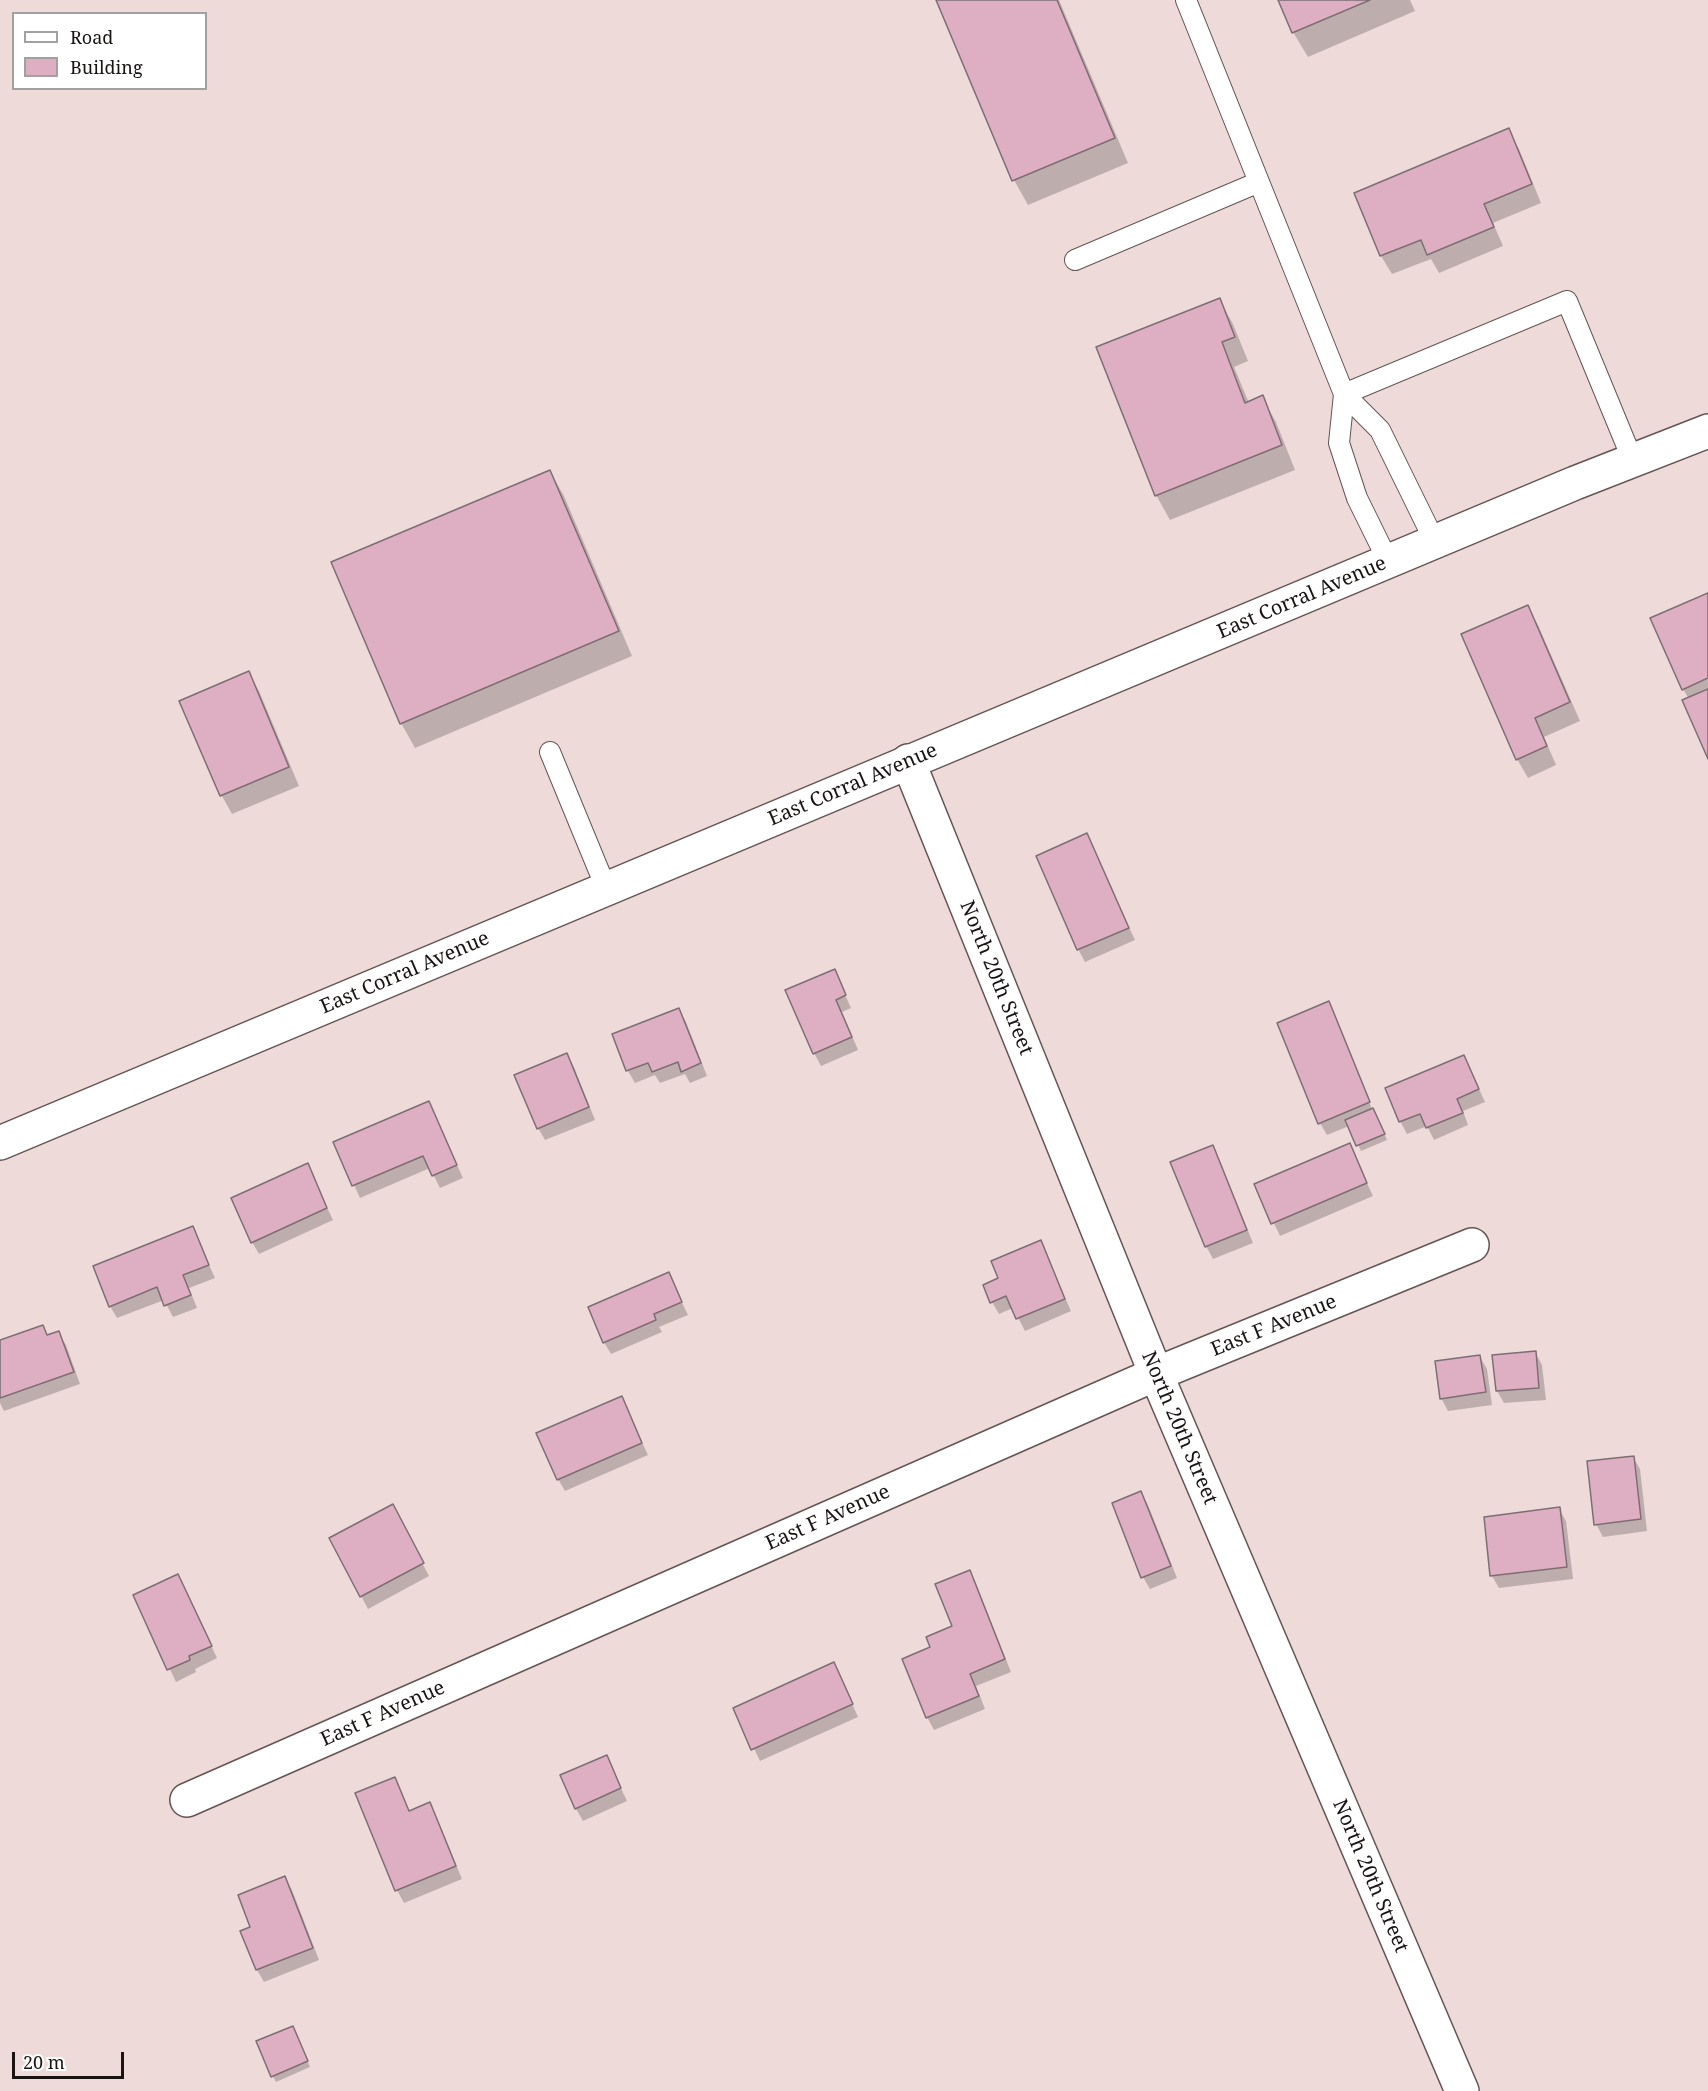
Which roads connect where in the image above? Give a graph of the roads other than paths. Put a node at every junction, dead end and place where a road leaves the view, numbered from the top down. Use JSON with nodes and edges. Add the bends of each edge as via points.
{"nodes":[{"id":1,"x":1186,"y":0,"type":"edge"},
{"id":2,"x":1259,"y":182,"type":"junction"},
{"id":3,"x":1075,"y":260,"type":"dead end"},
{"id":4,"x":1344,"y":394,"type":"junction"},
{"id":5,"x":1708,"y":431,"type":"edge"},
{"id":6,"x":1633,"y":460,"type":"junction"},
{"id":7,"x":1435,"y":542,"type":"junction"},
{"id":8,"x":1388,"y":561,"type":"junction"},
{"id":9,"x":550,"y":752,"type":"dead end"},
{"id":10,"x":908,"y":761,"type":"junction"},
{"id":11,"x":606,"y":888,"type":"junction"},
{"id":12,"x":0,"y":1143,"type":"edge"},
{"id":13,"x":1472,"y":1245,"type":"dead end"},
{"id":14,"x":1156,"y":1374,"type":"junction"},
{"id":15,"x":187,"y":1800,"type":"dead end"},
{"id":16,"x":1462,"y":2091,"type":"edge"}],
"edges":[{"from":1,"to":2,"type":"lane"},
{"from":2,"to":3,"type":"lane"},
{"from":2,"to":4,"type":"lane"},
{"from":4,"to":6,"type":"lane","via":[[1567,301]]},
{"from":4,"to":7,"type":"lane","via":[[1380,430]]},
{"from":4,"to":8,"type":"lane","via":[[1339,443],[1357,498]]},
{"from":5,"to":6,"type":"street","name":"East Corral Avenue"},
{"from":6,"to":7,"type":"street","name":"East Corral Avenue"},
{"from":7,"to":8,"type":"street","name":"East Corral Avenue"},
{"from":8,"to":10,"type":"street","name":"East Corral Avenue"},
{"from":9,"to":11,"type":"lane"},
{"from":10,"to":11,"type":"street","name":"East Corral Avenue"},
{"from":10,"to":14,"type":"street","name":"North 20th Street"},
{"from":11,"to":12,"type":"street","name":"East Corral Avenue"},
{"from":13,"to":14,"type":"street","name":"East F Avenue"},
{"from":14,"to":15,"type":"street","name":"East F Avenue"},
{"from":14,"to":16,"type":"street","name":"North 20th Street"}]}
